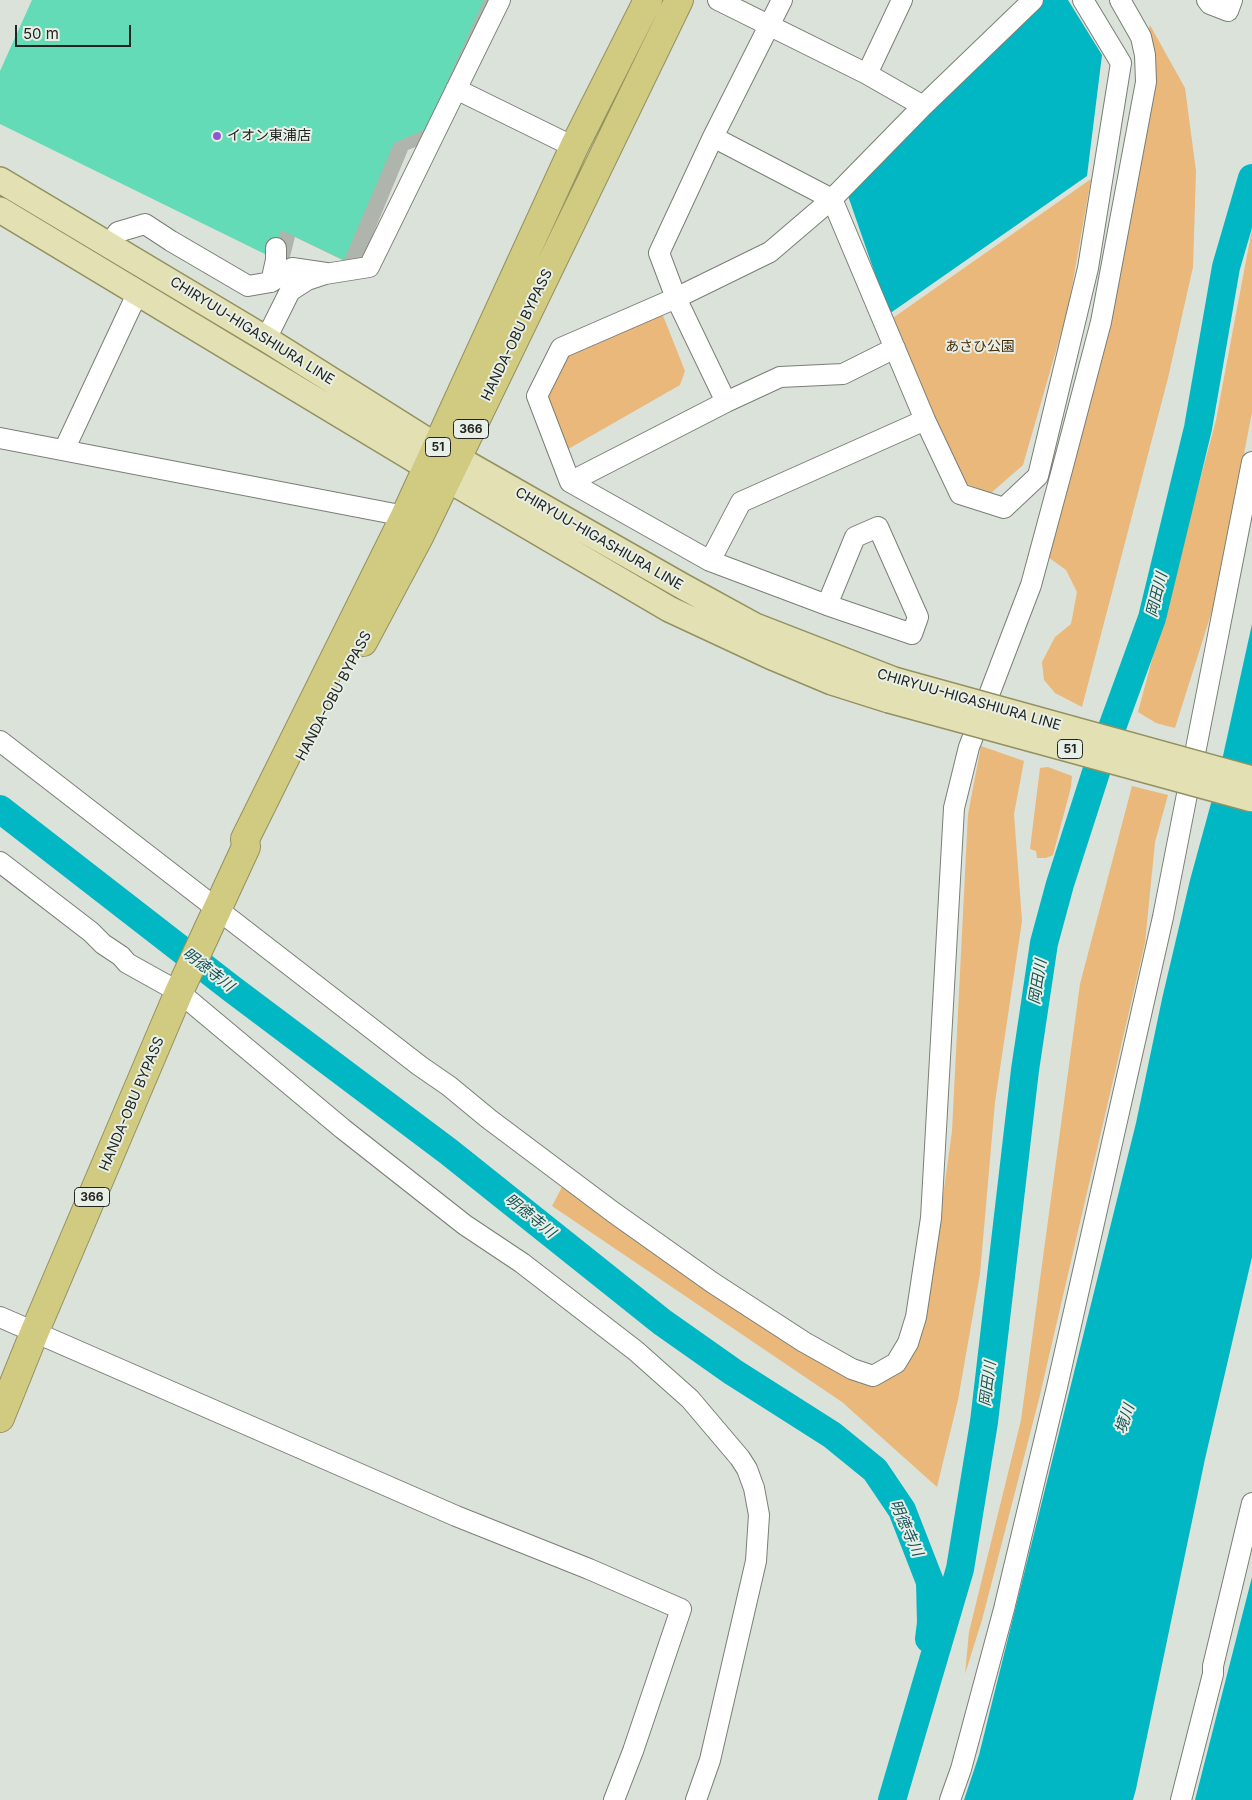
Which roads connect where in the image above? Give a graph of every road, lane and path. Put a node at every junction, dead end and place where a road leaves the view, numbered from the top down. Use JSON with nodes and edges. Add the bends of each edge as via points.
{"nodes":[{"id":1,"x":500,"y":0,"type":"edge"},
{"id":2,"x":648,"y":0,"type":"edge"},
{"id":3,"x":679,"y":0,"type":"edge"},
{"id":4,"x":718,"y":0,"type":"edge"},
{"id":5,"x":782,"y":0,"type":"edge"},
{"id":6,"x":902,"y":0,"type":"edge"},
{"id":7,"x":1034,"y":0,"type":"edge"},
{"id":8,"x":1083,"y":0,"type":"edge"},
{"id":9,"x":1120,"y":0,"type":"edge"},
{"id":10,"x":1207,"y":0,"type":"edge"},
{"id":11,"x":1232,"y":0,"type":"edge"},
{"id":12,"x":770,"y":26,"type":"junction"},
{"id":13,"x":866,"y":74,"type":"junction"},
{"id":14,"x":456,"y":89,"type":"junction"},
{"id":15,"x":923,"y":106,"type":"junction"},
{"id":16,"x":713,"y":137,"type":"junction"},
{"id":17,"x":574,"y":147,"type":"junction"},
{"id":18,"x":0,"y":180,"type":"edge"},
{"id":19,"x":832,"y":199,"type":"junction"},
{"id":20,"x":0,"y":210,"type":"edge"},
{"id":21,"x":108,"y":246,"type":"junction"},
{"id":22,"x":276,"y":248,"type":"dead end"},
{"id":23,"x":328,"y":274,"type":"junction"},
{"id":24,"x":271,"y":282,"type":"junction"},
{"id":25,"x":137,"y":294,"type":"junction"},
{"id":26,"x":676,"y":298,"type":"junction"},
{"id":27,"x":266,"y":339,"type":"junction"},
{"id":28,"x":895,"y":348,"type":"junction"},
{"id":29,"x":726,"y":402,"type":"junction"},
{"id":30,"x":925,"y":420,"type":"junction"},
{"id":31,"x":0,"y":438,"type":"edge"},
{"id":32,"x":64,"y":450,"type":"junction"},
{"id":33,"x":442,"y":462,"type":"junction"},
{"id":34,"x":1252,"y":462,"type":"edge"},
{"id":35,"x":570,"y":482,"type":"junction"},
{"id":36,"x":405,"y":516,"type":"junction"},
{"id":37,"x":710,"y":561,"type":"junction"},
{"id":38,"x":827,"y":605,"type":"junction"},
{"id":39,"x":891,"y":690,"type":"junction"},
{"id":40,"x":0,"y":741,"type":"edge"},
{"id":41,"x":1252,"y":779,"type":"edge"},
{"id":42,"x":1252,"y":798,"type":"edge"},
{"id":43,"x":246,"y":847,"type":"junction"},
{"id":44,"x":0,"y":862,"type":"edge"},
{"id":45,"x":213,"y":920,"type":"junction"},
{"id":46,"x":183,"y":985,"type":"junction"},
{"id":47,"x":0,"y":1317,"type":"edge"},
{"id":48,"x":35,"y":1331,"type":"junction"},
{"id":49,"x":0,"y":1418,"type":"edge"},
{"id":50,"x":1252,"y":1504,"type":"edge"},
{"id":51,"x":614,"y":1800,"type":"edge"},
{"id":52,"x":696,"y":1800,"type":"edge"},
{"id":53,"x":950,"y":1800,"type":"edge"},
{"id":54,"x":1181,"y":1800,"type":"edge"}],
"edges":[{"from":1,"to":14,"type":"street"},
{"from":2,"to":17,"type":"highway","name":"HANDA-OBU BYPASS","number":"366"},
{"from":3,"to":33,"type":"highway","name":"HANDA-OBU BYPASS","number":"366"},
{"from":4,"to":12,"type":"street"},
{"from":5,"to":12,"type":"street"},
{"from":6,"to":13,"type":"street"},
{"from":7,"to":15,"type":"street"},
{"from":8,"to":30,"type":"street","via":[[1121,63],[1088,268],[1038,476],[1004,508],[960,494]]},
{"from":9,"to":45,"type":"street","via":[[1140,37],[1145,55],[1146,82],[1101,322],[1031,585],[969,747],[954,808],[931,1218],[916,1317],[908,1343],[896,1363],[873,1376],[852,1369],[713,1283],[613,1212],[449,1086]]},
{"from":10,"to":11,"type":"street","via":[[1228,11]]},
{"from":12,"to":13,"type":"street"},
{"from":12,"to":16,"type":"street"},
{"from":13,"to":15,"type":"street"},
{"from":14,"to":17,"type":"street"},
{"from":14,"to":23,"type":"street","via":[[369,267]]},
{"from":15,"to":19,"type":"street"},
{"from":16,"to":19,"type":"street"},
{"from":16,"to":26,"type":"street","via":[[659,253]]},
{"from":17,"to":33,"type":"highway","name":"HANDA-OBU BYPASS","number":"366"},
{"from":18,"to":21,"type":"main road","name":"CHIRYUU-HIGASHIURA LINE","number":"51"},
{"from":19,"to":26,"type":"street","via":[[770,252]]},
{"from":19,"to":28,"type":"street"},
{"from":20,"to":25,"type":"main road","name":"CHIRYUU-HIGASHIURA LINE","number":"51"},
{"from":21,"to":24,"type":"street","via":[[118,232],[145,224],[248,286]]},
{"from":21,"to":27,"type":"main road","name":"CHIRYUU-HIGASHIURA LINE","number":"51"},
{"from":22,"to":24,"type":"street"},
{"from":23,"to":24,"type":"street","via":[[292,268]]},
{"from":23,"to":27,"type":"street","via":[[307,280],[290,291]]},
{"from":25,"to":32,"type":"street"},
{"from":25,"to":33,"type":"main road","name":"CHIRYUU-HIGASHIURA LINE","number":"51"},
{"from":26,"to":29,"type":"street"},
{"from":26,"to":35,"type":"street","via":[[561,348],[537,396]]},
{"from":27,"to":33,"type":"main road","name":"CHIRYUU-HIGASHIURA LINE","number":"51"},
{"from":28,"to":29,"type":"street","via":[[843,374],[780,377]]},
{"from":28,"to":30,"type":"street"},
{"from":29,"to":35,"type":"street"},
{"from":30,"to":37,"type":"street","via":[[741,502]]},
{"from":31,"to":32,"type":"street"},
{"from":32,"to":36,"type":"street"},
{"from":33,"to":36,"type":"highway","name":"HANDA-OBU BYPASS","number":"366"},
{"from":33,"to":39,"type":"main road","name":"CHIRYUU-HIGASHIURA LINE","number":"51","via":[[756,626]]},
{"from":33,"to":43,"type":"highway","name":"HANDA-OBU BYPASS","number":"366","via":[[419,537],[257,842]]},
{"from":34,"to":53,"type":"street","via":[[1163,917],[1057,1387],[1006,1599]]},
{"from":35,"to":37,"type":"street"},
{"from":36,"to":43,"type":"highway","name":"HANDA-OBU BYPASS","number":"366","via":[[245,839]]},
{"from":37,"to":38,"type":"street"},
{"from":38,"to":38,"type":"street","via":[[855,537],[878,527],[918,617],[912,634]]},
{"from":39,"to":41,"type":"main road","name":"CHIRYUU-HIGASHIURA LINE","number":"51","bridge":true},
{"from":39,"to":42,"type":"main road","name":"CHIRYUU-HIGASHIURA LINE","number":"51","bridge":true},
{"from":40,"to":45,"type":"street"},
{"from":43,"to":45,"type":"highway","name":"HANDA-OBU BYPASS","number":"366"},
{"from":44,"to":46,"type":"street","via":[[127,963]]},
{"from":45,"to":46,"type":"highway","name":"HANDA-OBU BYPASS","number":"366"},
{"from":46,"to":48,"type":"highway","name":"HANDA-OBU BYPASS","number":"366"},
{"from":46,"to":52,"type":"street","via":[[343,1130],[465,1225],[522,1263],[636,1350],[690,1399],[747,1469],[759,1515],[756,1561],[710,1760]]},
{"from":47,"to":48,"type":"street"},
{"from":48,"to":49,"type":"highway","name":"HANDA-OBU BYPASS","number":"366"},
{"from":48,"to":51,"type":"street","via":[[456,1516],[681,1609]]},
{"from":50,"to":54,"type":"street"}]}
